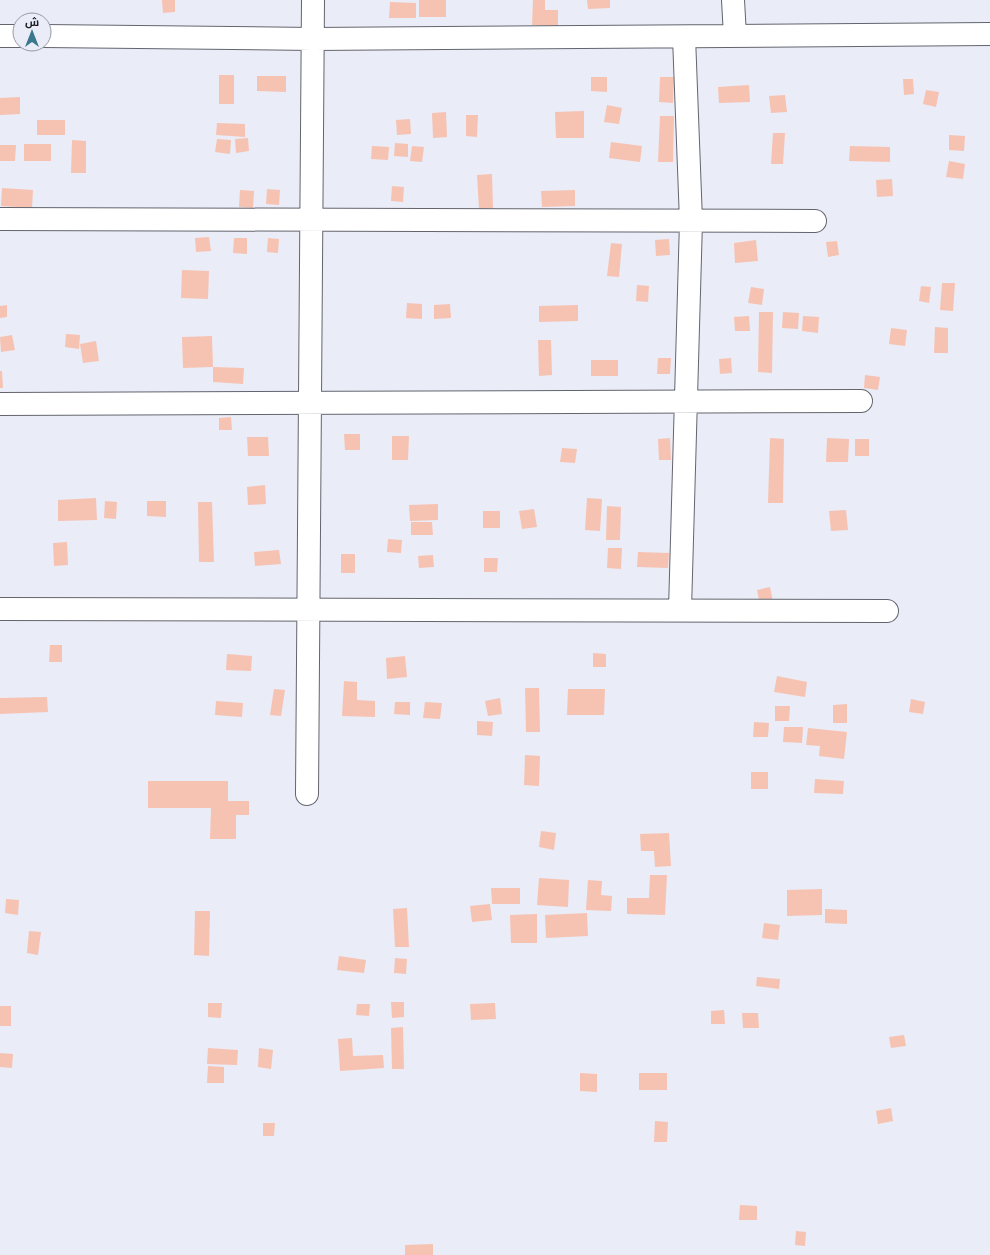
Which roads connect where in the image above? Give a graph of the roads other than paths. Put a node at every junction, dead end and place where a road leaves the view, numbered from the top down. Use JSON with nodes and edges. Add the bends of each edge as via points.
{"nodes":[{"id":1,"x":313,"y":0,"type":"edge"},
{"id":2,"x":734,"y":0,"type":"edge"},
{"id":3,"x":990,"y":34,"type":"edge"},
{"id":4,"x":0,"y":36,"type":"edge"},
{"id":5,"x":12,"y":36,"type":"edge"},
{"id":6,"x":52,"y":36,"type":"edge"},
{"id":7,"x":684,"y":36,"type":"junction"},
{"id":8,"x":735,"y":36,"type":"junction"},
{"id":9,"x":313,"y":39,"type":"junction"},
{"id":10,"x":0,"y":219,"type":"edge"},
{"id":11,"x":311,"y":220,"type":"junction"},
{"id":12,"x":691,"y":221,"type":"junction"},
{"id":13,"x":815,"y":221,"type":"dead end"},
{"id":14,"x":861,"y":401,"type":"dead end"},
{"id":15,"x":686,"y":402,"type":"junction"},
{"id":16,"x":0,"y":404,"type":"edge"},
{"id":17,"x":310,"y":404,"type":"junction"},
{"id":18,"x":0,"y":609,"type":"edge"},
{"id":19,"x":309,"y":610,"type":"junction"},
{"id":20,"x":680,"y":610,"type":"junction"},
{"id":21,"x":887,"y":611,"type":"dead end"},
{"id":22,"x":307,"y":794,"type":"dead end"}],
"edges":[{"from":1,"to":9,"type":"street"},
{"from":2,"to":8,"type":"street"},
{"from":3,"to":8,"type":"street"},
{"from":4,"to":5,"type":"street"},
{"from":6,"to":9,"type":"street"},
{"from":7,"to":8,"type":"street"},
{"from":7,"to":9,"type":"street"},
{"from":7,"to":12,"type":"street"},
{"from":9,"to":11,"type":"street"},
{"from":10,"to":11,"type":"street"},
{"from":11,"to":12,"type":"street"},
{"from":11,"to":17,"type":"street"},
{"from":12,"to":13,"type":"street"},
{"from":12,"to":15,"type":"street"},
{"from":14,"to":15,"type":"street"},
{"from":15,"to":17,"type":"street"},
{"from":15,"to":20,"type":"street"},
{"from":16,"to":17,"type":"street"},
{"from":17,"to":19,"type":"street"},
{"from":18,"to":19,"type":"street"},
{"from":19,"to":20,"type":"street"},
{"from":19,"to":22,"type":"street"},
{"from":20,"to":21,"type":"street"}]}
